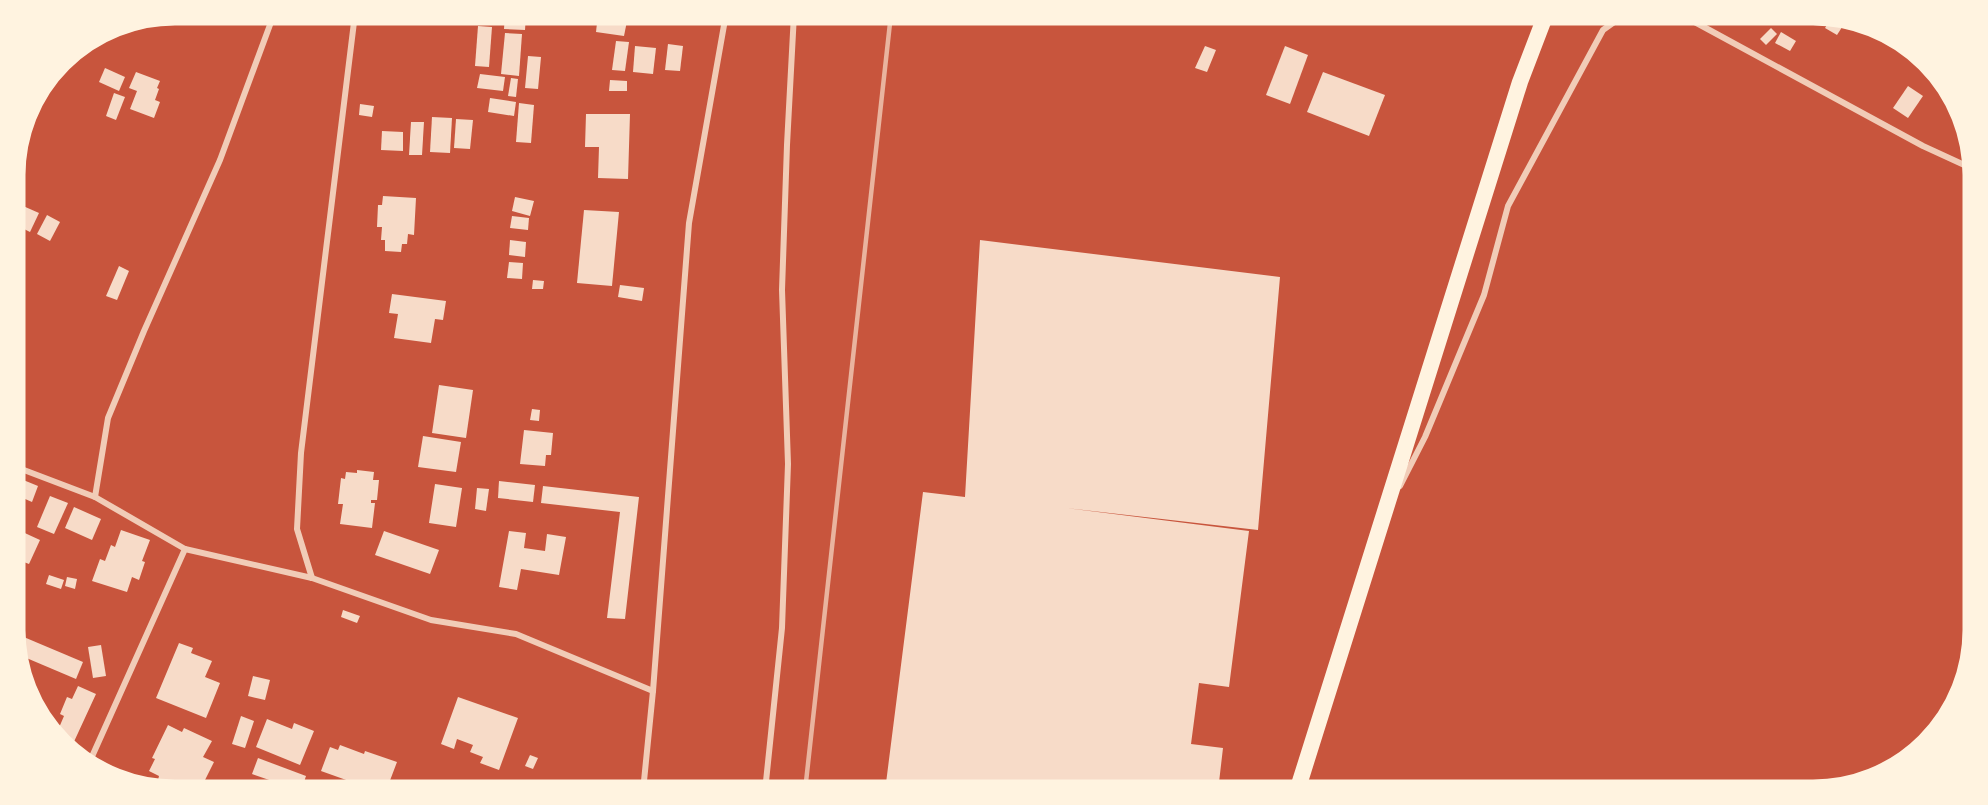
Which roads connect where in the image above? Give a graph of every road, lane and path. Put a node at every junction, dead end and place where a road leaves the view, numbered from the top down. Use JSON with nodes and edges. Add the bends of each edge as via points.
{"nodes":[{"id":1,"x":270,"y":24,"type":"edge"},
{"id":2,"x":354,"y":24,"type":"edge"},
{"id":3,"x":724,"y":24,"type":"edge"},
{"id":4,"x":793,"y":24,"type":"edge"},
{"id":5,"x":1542,"y":24,"type":"edge"},
{"id":6,"x":1611,"y":24,"type":"edge"},
{"id":7,"x":1698,"y":24,"type":"edge"},
{"id":8,"x":1963,"y":165,"type":"edge"},
{"id":9,"x":24,"y":470,"type":"edge"},
{"id":10,"x":95,"y":497,"type":"junction"},
{"id":11,"x":1381,"y":524,"type":"junction"},
{"id":12,"x":185,"y":549,"type":"junction"},
{"id":13,"x":312,"y":578,"type":"junction"},
{"id":14,"x":653,"y":691,"type":"junction"},
{"id":15,"x":92,"y":756,"type":"edge"},
{"id":16,"x":644,"y":781,"type":"edge"},
{"id":17,"x":766,"y":781,"type":"edge"},
{"id":18,"x":1300,"y":781,"type":"edge"}],
"edges":[{"from":1,"to":10,"type":"street","via":[[220,160],[108,418]]},
{"from":2,"to":13,"type":"street","via":[[301,453],[297,529]]},
{"from":3,"to":14,"type":"street","via":[[688,223]]},
{"from":4,"to":17,"type":"street","via":[[782,290],[788,464],[783,616]]},
{"from":5,"to":11,"type":"highway","via":[[1520,82]]},
{"from":6,"to":11,"type":"street","via":[[1603,30],[1508,206],[1479,306],[1425,437]]},
{"from":7,"to":8,"type":"street"},
{"from":9,"to":10,"type":"street"},
{"from":10,"to":12,"type":"street"},
{"from":11,"to":18,"type":"highway"},
{"from":12,"to":13,"type":"street"},
{"from":12,"to":15,"type":"street"},
{"from":13,"to":14,"type":"street","via":[[431,620],[516,634]]},
{"from":14,"to":16,"type":"street"}]}
